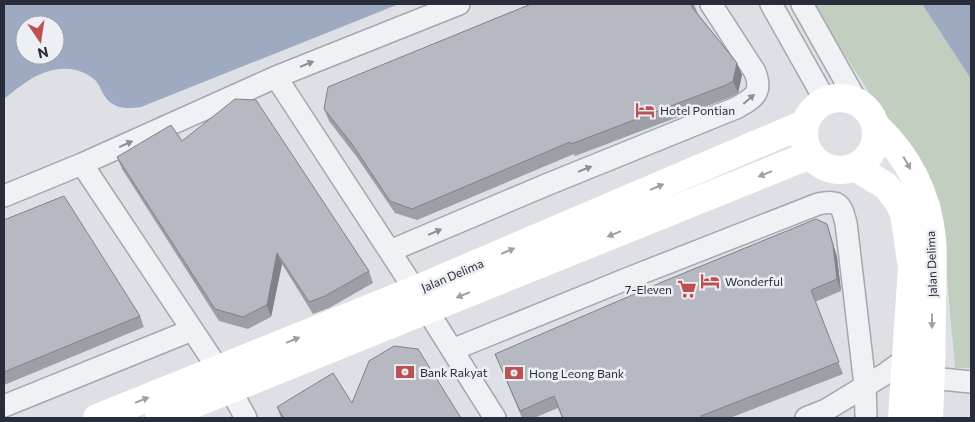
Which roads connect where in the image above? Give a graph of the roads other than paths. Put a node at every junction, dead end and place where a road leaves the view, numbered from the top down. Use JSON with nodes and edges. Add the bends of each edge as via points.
{"nodes":[{"id":1,"x":459,"y":4,"type":"edge"},
{"id":2,"x":711,"y":4,"type":"edge"},
{"id":3,"x":771,"y":4,"type":"edge"},
{"id":4,"x":802,"y":4,"type":"edge"},
{"id":5,"x":276,"y":77,"type":"junction"},
{"id":6,"x":826,"y":100,"type":"junction"},
{"id":7,"x":856,"y":100,"type":"junction"},
{"id":8,"x":804,"y":124,"type":"junction"},
{"id":9,"x":876,"y":126,"type":"junction"},
{"id":10,"x":810,"y":156,"type":"junction"},
{"id":11,"x":82,"y":164,"type":"junction"},
{"id":12,"x":855,"y":167,"type":"junction"},
{"id":13,"x":4,"y":196,"type":"edge"},
{"id":14,"x":390,"y":252,"type":"junction"},
{"id":15,"x":421,"y":300,"type":"junction"},
{"id":16,"x":192,"y":330,"type":"junction"},
{"id":17,"x":452,"y":350,"type":"junction"},
{"id":18,"x":907,"y":358,"type":"junction"},
{"id":19,"x":931,"y":378,"type":"junction"},
{"id":20,"x":224,"y":379,"type":"junction"},
{"id":21,"x":971,"y":382,"type":"edge"},
{"id":22,"x":865,"y":385,"type":"junction"},
{"id":23,"x":4,"y":406,"type":"edge"},
{"id":24,"x":826,"y":410,"type":"junction"},
{"id":25,"x":869,"y":417,"type":"edge"},
{"id":26,"x":97,"y":418,"type":"edge"},
{"id":27,"x":159,"y":418,"type":"edge"},
{"id":28,"x":246,"y":418,"type":"edge"},
{"id":29,"x":495,"y":418,"type":"edge"},
{"id":30,"x":806,"y":418,"type":"edge"},
{"id":31,"x":902,"y":418,"type":"edge"},
{"id":32,"x":928,"y":418,"type":"edge"}],
"edges":[{"from":5,"to":1,"type":"street","one_way":true},
{"from":14,"to":2,"type":"street","one_way":true,"via":[[751,100],[759,83],[755,72]]},
{"from":3,"to":6,"type":"street"},
{"from":4,"to":7,"type":"street"},
{"from":11,"to":5,"type":"street","one_way":true},
{"from":5,"to":14,"type":"street"},
{"from":6,"to":7,"type":"street","via":[[841,97]]},
{"from":6,"to":8,"type":"street","via":[[812,110]]},
{"from":7,"to":9,"type":"street","via":[[869,111]]},
{"from":8,"to":10,"type":"street","via":[[804,141]]},
{"from":15,"to":8,"type":"street","name":"Jalan Delima","one_way":true},
{"from":9,"to":12,"type":"street","via":[[876,142],[868,157]]},
{"from":9,"to":19,"type":"street","name":"Jalan Delima","one_way":true,"via":[[901,152],[914,175],[928,216],[932,240]]},
{"from":10,"to":12,"type":"street","via":[[823,166],[839,170]]},
{"from":10,"to":15,"type":"street","name":"Jalan Delima","one_way":true},
{"from":11,"to":13,"type":"street"},
{"from":11,"to":16,"type":"street"},
{"from":12,"to":18,"type":"street","name":"Jalan Delima","via":[[886,186],[904,214],[912,267]]},
{"from":14,"to":15,"type":"street"},
{"from":15,"to":17,"type":"street"},
{"from":15,"to":20,"type":"street","name":"Jalan Delima"},
{"from":16,"to":20,"type":"street"},
{"from":16,"to":23,"type":"street"},
{"from":17,"to":22,"type":"street","via":[[629,278],[830,202],[841,207],[846,224]]},
{"from":17,"to":29,"type":"street"},
{"from":18,"to":22,"type":"street"},
{"from":18,"to":31,"type":"street","name":"Jalan Delima"},
{"from":19,"to":21,"type":"street"},
{"from":19,"to":32,"type":"street","name":"Jalan Delima"},
{"from":26,"to":20,"type":"street","name":"Jalan Delima","one_way":true},
{"from":20,"to":27,"type":"street","name":"Jalan Delima"},
{"from":20,"to":28,"type":"street"},
{"from":22,"to":24,"type":"street"},
{"from":22,"to":25,"type":"street"},
{"from":24,"to":25,"type":"street","via":[[848,410]]},
{"from":24,"to":30,"type":"street"}]}
